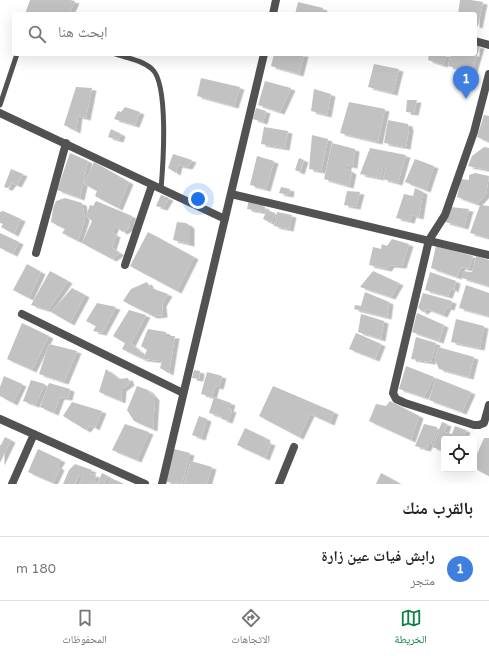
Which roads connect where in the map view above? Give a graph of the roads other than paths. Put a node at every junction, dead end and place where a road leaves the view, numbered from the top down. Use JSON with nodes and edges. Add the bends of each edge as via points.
{"nodes":[{"id":1,"x":276,"y":0,"type":"edge"},
{"id":2,"x":273,"y":12,"type":"edge"},
{"id":3,"x":477,"y":42,"type":"edge"},
{"id":4,"x":489,"y":45,"type":"edge"},
{"id":5,"x":16,"y":56,"type":"edge"},
{"id":6,"x":122,"y":56,"type":"edge"},
{"id":7,"x":264,"y":56,"type":"edge"},
{"id":8,"x":489,"y":74,"type":"edge"},
{"id":9,"x":0,"y":105,"type":"edge"},
{"id":10,"x":0,"y":112,"type":"edge"},
{"id":11,"x":66,"y":143,"type":"junction"},
{"id":12,"x":152,"y":185,"type":"junction"},
{"id":13,"x":161,"y":189,"type":"junction"},
{"id":14,"x":231,"y":194,"type":"junction"},
{"id":15,"x":225,"y":219,"type":"junction"},
{"id":16,"x":430,"y":240,"type":"junction"},
{"id":17,"x":36,"y":253,"type":"dead end"},
{"id":18,"x":489,"y":254,"type":"edge"},
{"id":19,"x":125,"y":265,"type":"dead end"},
{"id":20,"x":22,"y":314,"type":"dead end"},
{"id":21,"x":183,"y":393,"type":"junction"},
{"id":22,"x":489,"y":405,"type":"edge"},
{"id":23,"x":0,"y":419,"type":"edge"},
{"id":24,"x":487,"y":424,"type":"edge"},
{"id":25,"x":34,"y":434,"type":"junction"},
{"id":26,"x":294,"y":447,"type":"dead end"},
{"id":27,"x":12,"y":484,"type":"edge"},
{"id":28,"x":145,"y":484,"type":"edge"},
{"id":29,"x":162,"y":484,"type":"edge"},
{"id":30,"x":279,"y":484,"type":"edge"}],
"edges":[{"from":1,"to":2,"type":"street"},
{"from":3,"to":4,"type":"street"},
{"from":5,"to":9,"type":"lane"},
{"from":6,"to":13,"type":"lane","via":[[140,61],[153,69],[160,84],[163,125]]},
{"from":7,"to":14,"type":"street"},
{"from":8,"to":16,"type":"street","via":[[474,132],[444,215]]},
{"from":10,"to":11,"type":"street"},
{"from":11,"to":12,"type":"street"},
{"from":11,"to":17,"type":"street"},
{"from":12,"to":13,"type":"street"},
{"from":12,"to":19,"type":"street"},
{"from":13,"to":15,"type":"street"},
{"from":14,"to":15,"type":"street"},
{"from":14,"to":16,"type":"street"},
{"from":15,"to":21,"type":"street"},
{"from":16,"to":18,"type":"street"},
{"from":16,"to":24,"type":"street","via":[[393,393],[396,399],[414,406],[474,425]]},
{"from":20,"to":21,"type":"street"},
{"from":21,"to":29,"type":"street"},
{"from":22,"to":24,"type":"street"},
{"from":23,"to":25,"type":"street"},
{"from":25,"to":27,"type":"street"},
{"from":25,"to":28,"type":"street"},
{"from":26,"to":30,"type":"street"}]}
